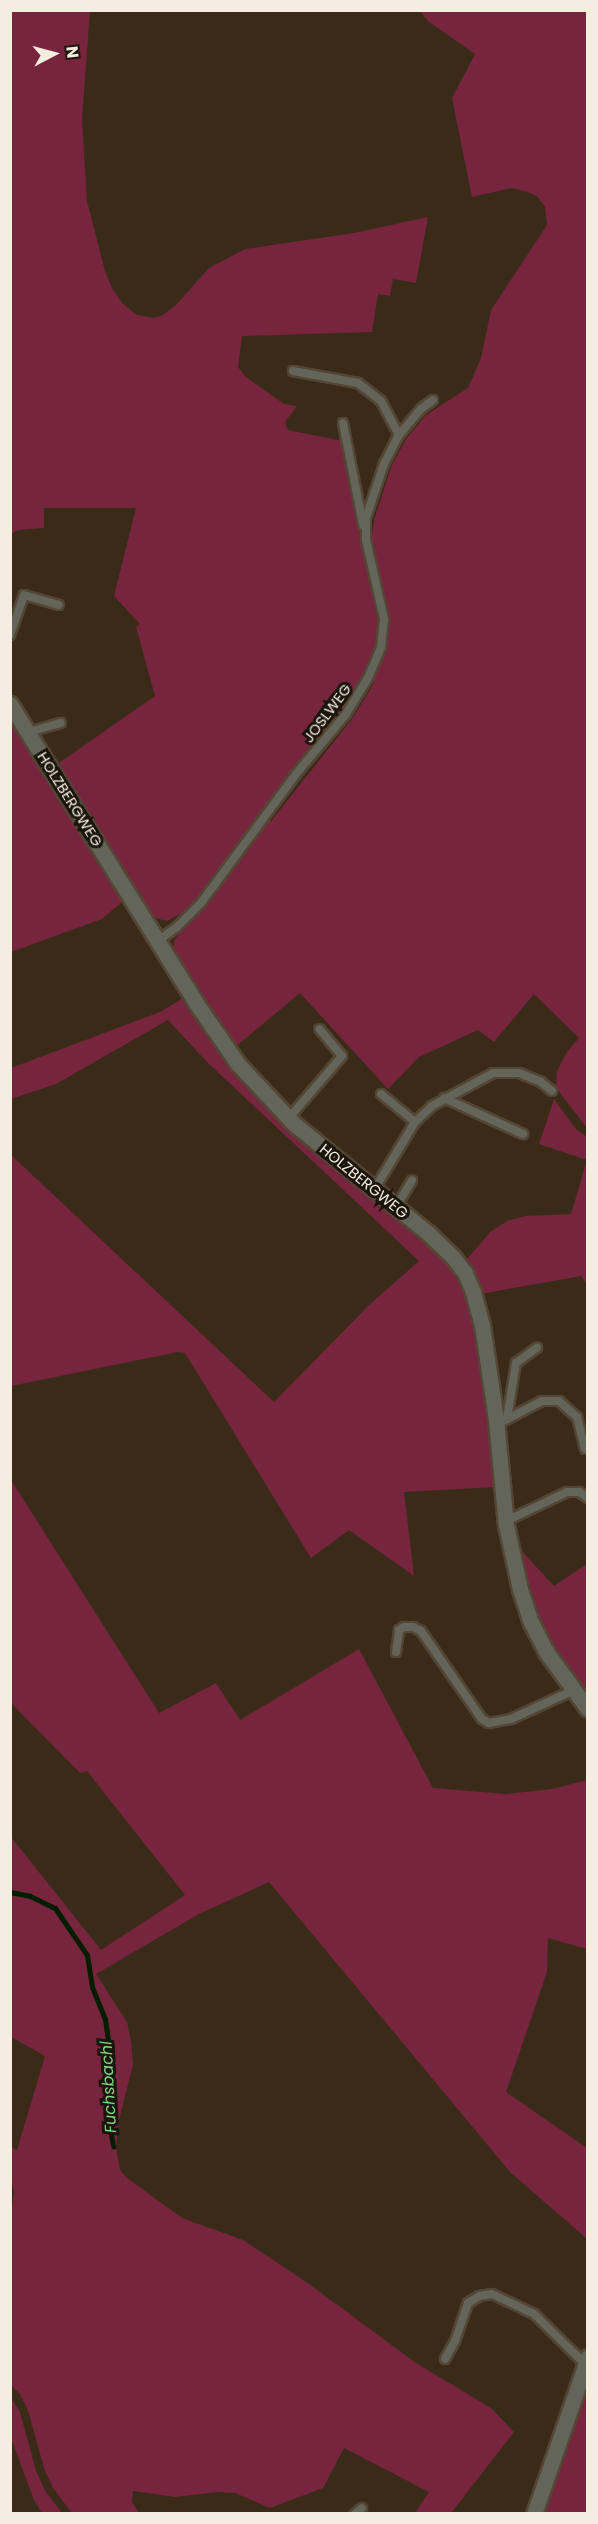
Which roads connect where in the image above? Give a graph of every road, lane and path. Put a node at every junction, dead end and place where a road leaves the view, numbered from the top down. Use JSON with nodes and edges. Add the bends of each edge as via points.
{"nodes":[{"id":1,"x":293,"y":371,"type":"dead end"},
{"id":2,"x":433,"y":400,"type":"dead end"},
{"id":3,"x":343,"y":423,"type":"dead end"},
{"id":4,"x":399,"y":435,"type":"junction"},
{"id":5,"x":366,"y":540,"type":"junction"},
{"id":6,"x":59,"y":605,"type":"dead end"},
{"id":7,"x":10,"y":635,"type":"edge"},
{"id":8,"x":10,"y":704,"type":"edge"},
{"id":9,"x":61,"y":723,"type":"dead end"},
{"id":10,"x":28,"y":732,"type":"junction"},
{"id":11,"x":159,"y":940,"type":"junction"},
{"id":12,"x":319,"y":1029,"type":"dead end"},
{"id":13,"x":552,"y":1091,"type":"dead end"},
{"id":14,"x":381,"y":1094,"type":"dead end"},
{"id":15,"x":444,"y":1098,"type":"junction"},
{"id":16,"x":288,"y":1119,"type":"junction"},
{"id":17,"x":416,"y":1122,"type":"junction"},
{"id":18,"x":523,"y":1134,"type":"dead end"},
{"id":19,"x":412,"y":1180,"type":"dead end"},
{"id":20,"x":374,"y":1190,"type":"junction"},
{"id":21,"x":396,"y":1207,"type":"junction"},
{"id":22,"x":537,"y":1348,"type":"dead end"},
{"id":23,"x":502,"y":1422,"type":"junction"},
{"id":24,"x":585,"y":1449,"type":"dead end"},
{"id":25,"x":588,"y":1498,"type":"edge"},
{"id":26,"x":506,"y":1521,"type":"junction"},
{"id":27,"x":396,"y":1652,"type":"dead end"},
{"id":28,"x":572,"y":1691,"type":"junction"},
{"id":29,"x":588,"y":1709,"type":"edge"},
{"id":30,"x":446,"y":2359,"type":"dead end"},
{"id":31,"x":586,"y":2361,"type":"edge"},
{"id":32,"x":534,"y":2514,"type":"edge"}],
"edges":[{"from":1,"to":4,"type":"lane","via":[[358,383],[381,401]]},
{"from":2,"to":4,"type":"lane","name":"JOSLWEG"},
{"from":3,"to":5,"type":"lane"},
{"from":4,"to":5,"type":"lane","name":"JOSLWEG","via":[[366,518]]},
{"from":5,"to":11,"type":"lane","name":"JOSLWEG","via":[[384,619],[381,647],[368,678],[346,714],[296,774],[201,903]]},
{"from":6,"to":7,"type":"lane","via":[[24,595]]},
{"from":8,"to":10,"type":"street","name":"HOLZBERGWEG"},
{"from":9,"to":10,"type":"lane"},
{"from":10,"to":11,"type":"street","name":"HOLZBERGWEG"},
{"from":11,"to":16,"type":"street","name":"HOLZBERGWEG","via":[[238,1064]]},
{"from":12,"to":16,"type":"lane","via":[[342,1056]]},
{"from":13,"to":15,"type":"lane","via":[[530,1077],[502,1071],[482,1077]]},
{"from":14,"to":17,"type":"lane"},
{"from":15,"to":17,"type":"lane"},
{"from":15,"to":18,"type":"lane"},
{"from":16,"to":20,"type":"street","name":"HOLZBERGWEG"},
{"from":17,"to":20,"type":"lane"},
{"from":19,"to":21,"type":"lane"},
{"from":20,"to":21,"type":"street","name":"HOLZBERGWEG"},
{"from":21,"to":23,"type":"street","name":"HOLZBERGWEG","via":[[442,1245],[469,1281],[483,1325]]},
{"from":22,"to":23,"type":"lane","via":[[516,1363]]},
{"from":23,"to":24,"type":"lane","via":[[542,1401],[559,1401],[577,1417]]},
{"from":23,"to":26,"type":"street","name":"HOLZBERGWEG"},
{"from":25,"to":26,"type":"lane","via":[[579,1492],[567,1492]]},
{"from":26,"to":28,"type":"street","name":"HOLZBERGWEG","via":[[525,1606],[539,1639]]},
{"from":27,"to":28,"type":"lane","via":[[399,1630],[413,1627],[421,1631],[482,1719],[489,1723],[511,1719]]},
{"from":28,"to":29,"type":"street","name":"HOLZBERGWEG"},
{"from":30,"to":31,"type":"lane","via":[[468,2303],[492,2294],[534,2314]]},
{"from":31,"to":32,"type":"street"}]}
